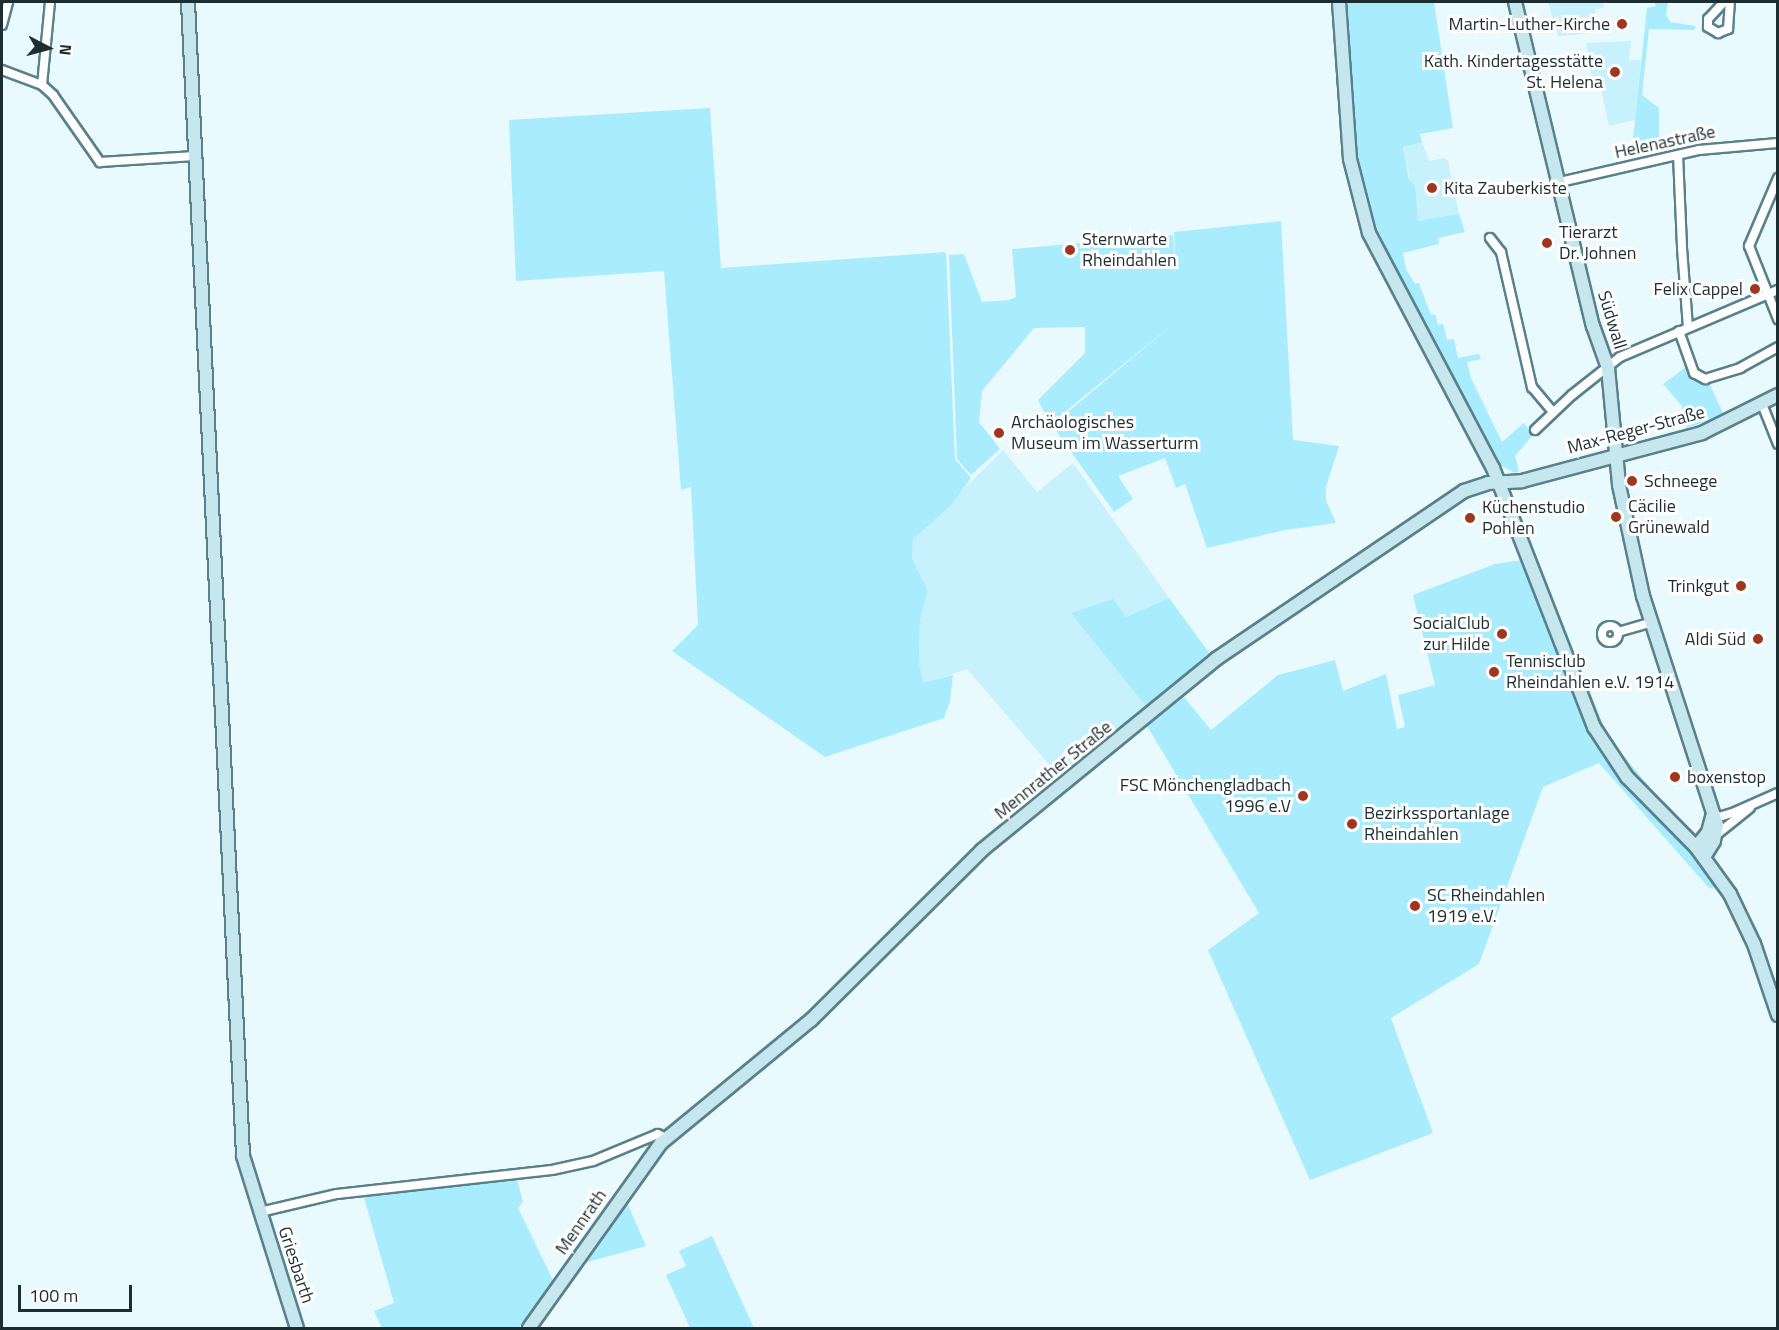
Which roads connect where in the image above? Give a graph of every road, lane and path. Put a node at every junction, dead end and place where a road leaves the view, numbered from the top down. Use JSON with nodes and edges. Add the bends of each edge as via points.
{"nodes":[{"id":1,"x":8,"y":2,"type":"edge"},
{"id":2,"x":50,"y":2,"type":"edge"},
{"id":3,"x":188,"y":2,"type":"edge"},
{"id":4,"x":1339,"y":2,"type":"edge"},
{"id":5,"x":1515,"y":2,"type":"edge"},
{"id":6,"x":1724,"y":2,"type":"edge"},
{"id":7,"x":1730,"y":2,"type":"edge"},
{"id":8,"x":2,"y":25,"type":"edge"},
{"id":9,"x":2,"y":70,"type":"edge"},
{"id":10,"x":42,"y":85,"type":"junction"},
{"id":11,"x":1778,"y":143,"type":"edge"},
{"id":12,"x":1678,"y":155,"type":"junction"},
{"id":13,"x":195,"y":156,"type":"junction"},
{"id":14,"x":1778,"y":178,"type":"edge"},
{"id":15,"x":1560,"y":182,"type":"junction"},
{"id":16,"x":1490,"y":238,"type":"dead end"},
{"id":17,"x":1778,"y":290,"type":"edge"},
{"id":18,"x":1766,"y":296,"type":"junction"},
{"id":19,"x":1778,"y":319,"type":"edge"},
{"id":20,"x":1688,"y":327,"type":"junction"},
{"id":21,"x":1679,"y":331,"type":"junction"},
{"id":22,"x":1778,"y":346,"type":"edge"},
{"id":23,"x":1608,"y":368,"type":"junction"},
{"id":24,"x":1778,"y":395,"type":"edge"},
{"id":25,"x":1762,"y":404,"type":"junction"},
{"id":26,"x":1552,"y":412,"type":"junction"},
{"id":27,"x":1536,"y":430,"type":"dead end"},
{"id":28,"x":1778,"y":444,"type":"edge"},
{"id":29,"x":1616,"y":453,"type":"junction"},
{"id":30,"x":1499,"y":482,"type":"junction"},
{"id":31,"x":1650,"y":623,"type":"junction"},
{"id":32,"x":1618,"y":632,"type":"dead end"},
{"id":33,"x":1778,"y":793,"type":"edge"},
{"id":34,"x":1752,"y":806,"type":"junction"},
{"id":35,"x":1713,"y":813,"type":"junction"},
{"id":36,"x":1716,"y":835,"type":"junction"},
{"id":37,"x":1700,"y":852,"type":"junction"},
{"id":38,"x":1778,"y":1015,"type":"edge"},
{"id":39,"x":666,"y":1138,"type":"junction"},
{"id":40,"x":260,"y":1212,"type":"junction"},
{"id":41,"x":297,"y":1329,"type":"edge"},
{"id":42,"x":529,"y":1329,"type":"edge"}],
"edges":[{"from":1,"to":8,"type":"street"},
{"from":2,"to":10,"type":"street"},
{"from":3,"to":13,"type":"street","name":"Griesbarth"},
{"from":4,"to":30,"type":"street","via":[[1350,159],[1369,233]]},
{"from":5,"to":15,"type":"street","name":"Südwall"},
{"from":6,"to":7,"type":"street","via":[[1708,18],[1708,27],[1718,33],[1728,29]]},
{"from":9,"to":10,"type":"street"},
{"from":10,"to":13,"type":"street","via":[[54,95],[100,162]]},
{"from":11,"to":12,"type":"street","name":"Helenastraße"},
{"from":12,"to":15,"type":"street","name":"Helenastraße"},
{"from":12,"to":20,"type":"street"},
{"from":13,"to":40,"type":"street","name":"Griesbarth","via":[[243,1156]]},
{"from":14,"to":18,"type":"street","via":[[1749,246]]},
{"from":15,"to":23,"type":"street","name":"Südwall","via":[[1593,326]]},
{"from":16,"to":26,"type":"street","via":[[1500,252],[1532,387]]},
{"from":17,"to":18,"type":"street"},
{"from":18,"to":19,"type":"street"},
{"from":18,"to":20,"type":"street"},
{"from":20,"to":21,"type":"street"},
{"from":21,"to":22,"type":"street","via":[[1694,373],[1705,379],[1740,368]]},
{"from":21,"to":23,"type":"street","via":[[1620,357]]},
{"from":23,"to":26,"type":"street"},
{"from":23,"to":29,"type":"street","name":"Südwall"},
{"from":24,"to":25,"type":"street","name":"Max-Reger-Straße"},
{"from":25,"to":28,"type":"street"},
{"from":25,"to":29,"type":"street","name":"Max-Reger-Straße","via":[[1702,433]]},
{"from":26,"to":27,"type":"street"},
{"from":29,"to":30,"type":"street","name":"Max-Reger-Straße","via":[[1522,481]]},
{"from":29,"to":31,"type":"street","name":"Südwall","via":[[1619,485]]},
{"from":30,"to":37,"type":"street","via":[[1594,728],[1627,777]]},
{"from":30,"to":39,"type":"street","name":"Mennrather Straße","via":[[1464,491],[1216,659],[982,850],[811,1020]]},
{"from":31,"to":32,"type":"street"},
{"from":31,"to":35,"type":"street","name":"Südwall"},
{"from":33,"to":34,"type":"street"},
{"from":34,"to":35,"type":"street","via":[[1719,817]]},
{"from":34,"to":36,"type":"street"},
{"from":35,"to":36,"type":"street","name":"Südwall"},
{"from":35,"to":37,"type":"street"},
{"from":36,"to":37,"type":"street"},
{"from":37,"to":38,"type":"street","via":[[1747,925]]},
{"from":39,"to":40,"type":"street","name":"Griesbarth","via":[[658,1134],[593,1161],[552,1170],[337,1194]]},
{"from":39,"to":42,"type":"street","name":"Mennrath"},
{"from":40,"to":41,"type":"street","name":"Griesbarth"}]}
